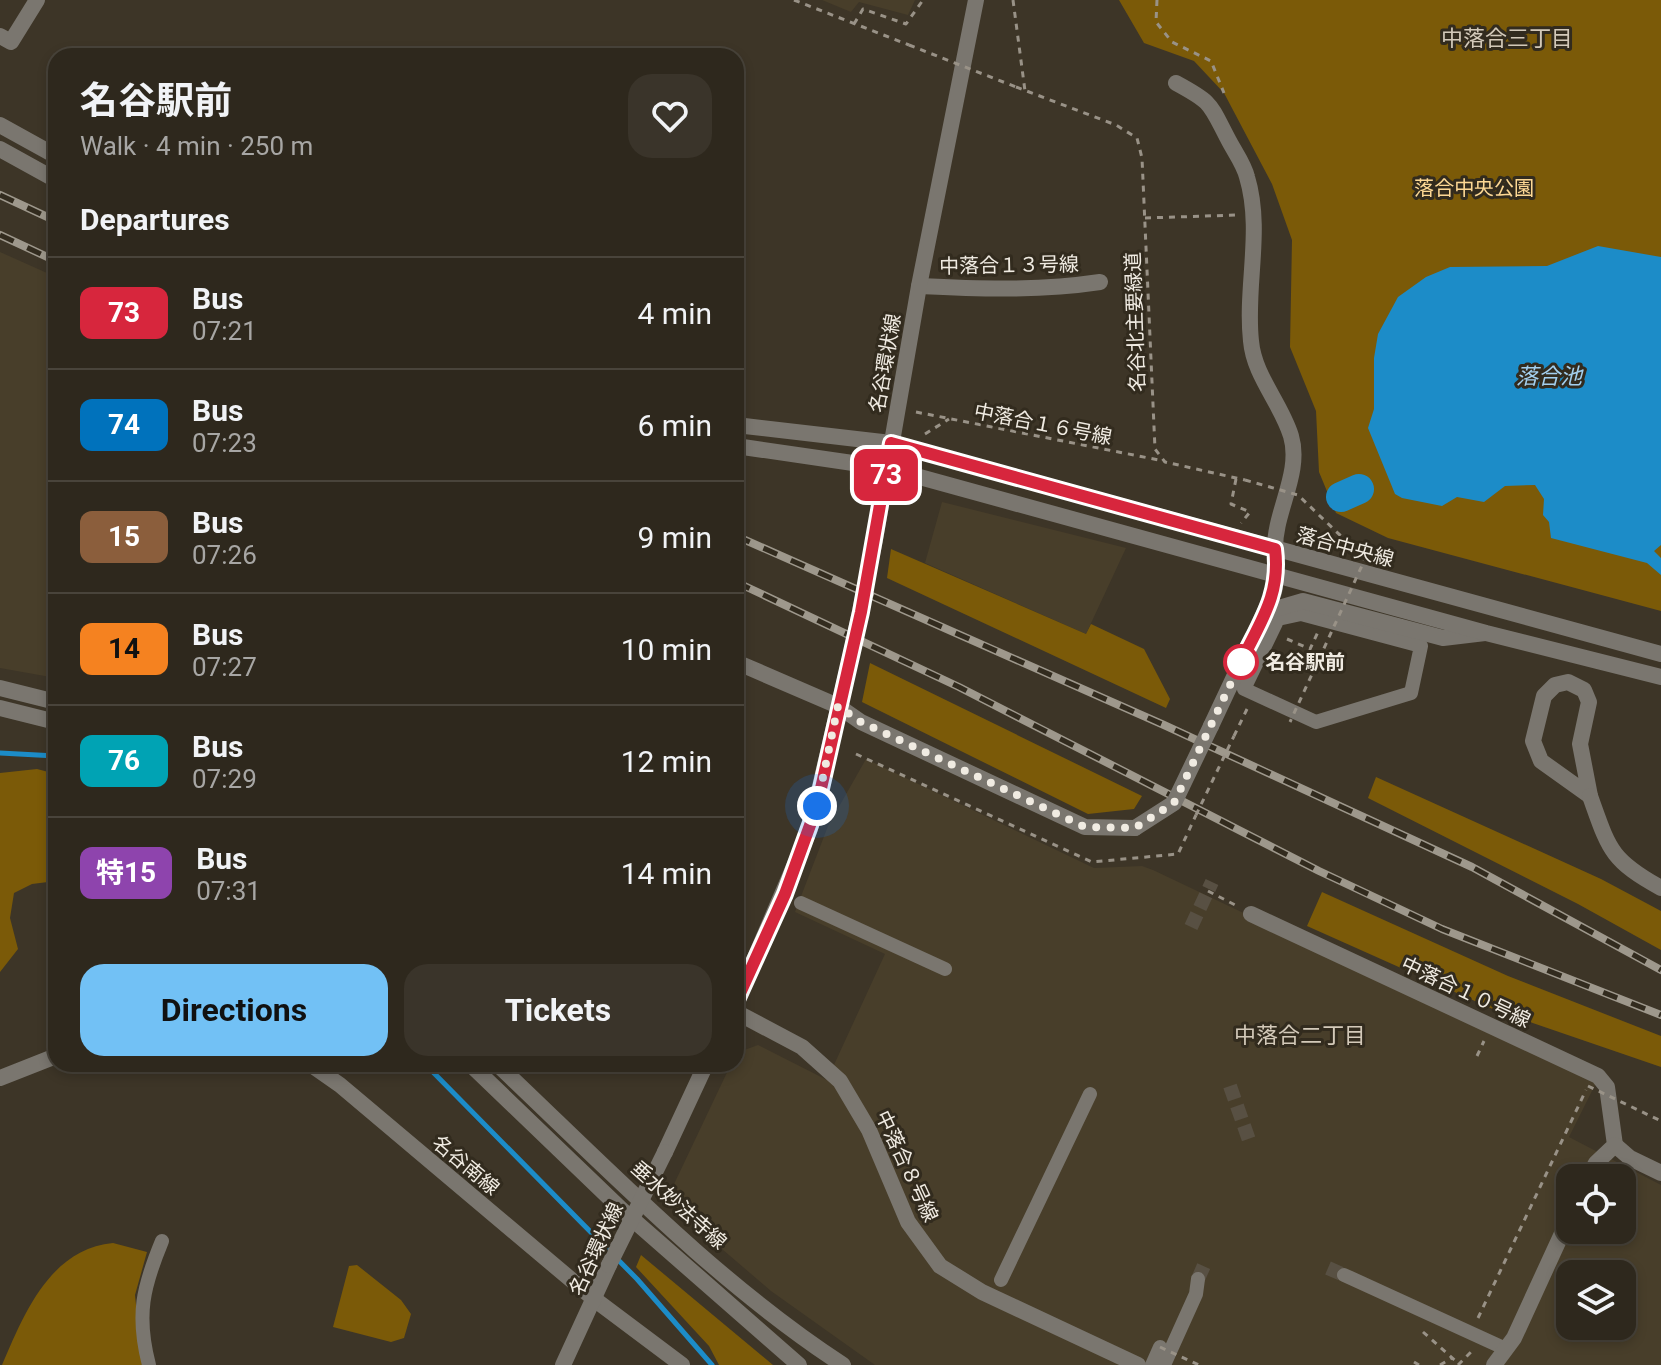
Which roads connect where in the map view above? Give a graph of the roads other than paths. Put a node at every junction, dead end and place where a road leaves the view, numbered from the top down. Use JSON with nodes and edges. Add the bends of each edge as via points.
{"nodes":[{"id":1,"x":37,"y":0,"type":"edge"},
{"id":2,"x":976,"y":0,"type":"edge"},
{"id":3,"x":0,"y":36,"type":"edge"},
{"id":4,"x":1176,"y":83,"type":"dead end"},
{"id":5,"x":0,"y":125,"type":"edge"},
{"id":6,"x":0,"y":149,"type":"edge"},
{"id":7,"x":48,"y":152,"type":"edge"},
{"id":8,"x":48,"y":176,"type":"edge"},
{"id":9,"x":1100,"y":282,"type":"dead end"},
{"id":10,"x":919,"y":286,"type":"junction"},
{"id":11,"x":744,"y":426,"type":"edge"},
{"id":12,"x":891,"y":443,"type":"junction"},
{"id":13,"x":744,"y":447,"type":"edge"},
{"id":14,"x":887,"y":468,"type":"junction"},
{"id":15,"x":1275,"y":549,"type":"junction"},
{"id":16,"x":1278,"y":575,"type":"junction"},
{"id":17,"x":1265,"y":612,"type":"junction"},
{"id":18,"x":1486,"y":633,"type":"junction"},
{"id":19,"x":1661,"y":654,"type":"edge"},
{"id":20,"x":744,"y":665,"type":"edge"},
{"id":21,"x":1661,"y":677,"type":"edge"},
{"id":22,"x":0,"y":688,"type":"edge"},
{"id":23,"x":48,"y":700,"type":"edge"},
{"id":24,"x":840,"y":700,"type":"junction"},
{"id":25,"x":0,"y":708,"type":"edge"},
{"id":26,"x":1290,"y":718,"type":"joint"},
{"id":27,"x":48,"y":720,"type":"edge"},
{"id":28,"x":1590,"y":796,"type":"junction"},
{"id":29,"x":1661,"y":888,"type":"edge"},
{"id":30,"x":801,"y":903,"type":"dead end"},
{"id":31,"x":1251,"y":914,"type":"road end"},
{"id":32,"x":945,"y":969,"type":"dead end"},
{"id":33,"x":744,"y":983,"type":"edge"},
{"id":34,"x":744,"y":1016,"type":"edge"},
{"id":35,"x":48,"y":1059,"type":"edge"},
{"id":36,"x":321,"y":1072,"type":"edge"},
{"id":37,"x":478,"y":1072,"type":"edge"},
{"id":38,"x":506,"y":1072,"type":"edge"},
{"id":39,"x":702,"y":1072,"type":"edge"},
{"id":40,"x":0,"y":1078,"type":"edge"},
{"id":41,"x":1090,"y":1094,"type":"dead end"},
{"id":42,"x":1615,"y":1145,"type":"junction"},
{"id":43,"x":1595,"y":1164,"type":"edge"},
{"id":44,"x":1661,"y":1173,"type":"edge"},
{"id":45,"x":162,"y":1241,"type":"dead end"},
{"id":46,"x":1557,"y":1244,"type":"edge"},
{"id":47,"x":1344,"y":1275,"type":"tunnel mouth"},
{"id":48,"x":1198,"y":1279,"type":"tunnel mouth"},
{"id":49,"x":1001,"y":1280,"type":"dead end"},
{"id":50,"x":594,"y":1299,"type":"junction"},
{"id":51,"x":1160,"y":1347,"type":"road end"},
{"id":52,"x":1506,"y":1349,"type":"junction"},
{"id":53,"x":149,"y":1365,"type":"edge"},
{"id":54,"x":563,"y":1365,"type":"edge"},
{"id":55,"x":682,"y":1365,"type":"edge"},
{"id":56,"x":799,"y":1365,"type":"edge"},
{"id":57,"x":843,"y":1365,"type":"edge"},
{"id":58,"x":1138,"y":1365,"type":"edge"},
{"id":59,"x":1152,"y":1365,"type":"edge"},
{"id":60,"x":1164,"y":1365,"type":"edge"},
{"id":61,"x":1494,"y":1365,"type":"edge"}],
"edges":[{"from":1,"to":3,"type":"street","via":[[11,42]]},
{"from":2,"to":10,"type":"street","name":"名谷環状線"},
{"from":4,"to":15,"type":"street","via":[[1208,101],[1247,175],[1254,225],[1250,341],[1292,442]]},
{"from":5,"to":7,"type":"street"},
{"from":6,"to":8,"type":"street"},
{"from":9,"to":10,"type":"street","name":"中落合１３号線","via":[[1001,290]]},
{"from":10,"to":12,"type":"street","name":"名谷環状線"},
{"from":11,"to":12,"type":"street","name":"落合中央線"},
{"from":12,"to":14,"type":"street","name":"名谷環状線"},
{"from":12,"to":15,"type":"street","name":"落合中央線"},
{"from":13,"to":14,"type":"street"},
{"from":14,"to":16,"type":"street"},
{"from":14,"to":24,"type":"street","name":"名谷環状線","bridge":true},
{"from":15,"to":16,"type":"street"},
{"from":15,"to":19,"type":"street","name":"落合中央線"},
{"from":16,"to":17,"type":"street"},
{"from":16,"to":18,"type":"street"},
{"from":17,"to":18,"type":"street","via":[[1303,601],[1443,638]]},
{"from":17,"to":24,"type":"street","bridge":true,"via":[[1174,803],[1135,828],[1085,827],[861,722]]},
{"from":18,"to":21,"type":"street"},
{"from":20,"to":24,"type":"street"},
{"from":22,"to":23,"type":"street"},
{"from":24,"to":33,"type":"street","name":"名谷環状線","via":[[810,829]]},
{"from":25,"to":27,"type":"street"},
{"from":26,"to":26,"type":"street","via":[[1244,689],[1278,619],[1301,614],[1421,646],[1411,693],[1316,722]]},
{"from":28,"to":28,"type":"street","via":[[1536,754],[1533,741],[1544,696],[1560,683],[1584,690],[1589,702],[1580,744]]},
{"from":28,"to":29,"type":"street","via":[[1613,854]]},
{"from":30,"to":32,"type":"street"},
{"from":31,"to":42,"type":"street","name":"中落合１０号線","via":[[1598,1076],[1607,1087]]},
{"from":34,"to":58,"type":"street","name":"中落合８号線","via":[[802,1047],[840,1081],[869,1130],[908,1222],[940,1266],[982,1292]]},
{"from":35,"to":40,"type":"street"},
{"from":36,"to":50,"type":"street","name":"名谷南線"},
{"from":37,"to":56,"type":"street","name":"垂水妙法寺線","via":[[622,1210]]},
{"from":38,"to":57,"type":"street","name":"垂水妙法寺線","via":[[677,1233]]},
{"from":39,"to":50,"type":"street","name":"名谷環状線","bridge":true},
{"from":41,"to":49,"type":"street"},
{"from":42,"to":43,"type":"street"},
{"from":42,"to":44,"type":"street"},
{"from":45,"to":53,"type":"street","via":[[143,1286]]},
{"from":46,"to":52,"type":"street"},
{"from":47,"to":52,"type":"street"},
{"from":48,"to":60,"type":"street"},
{"from":50,"to":54,"type":"street","name":"名谷環状線"},
{"from":50,"to":55,"type":"street","name":"名谷南線"},
{"from":51,"to":59,"type":"street"},
{"from":52,"to":61,"type":"street"}]}
